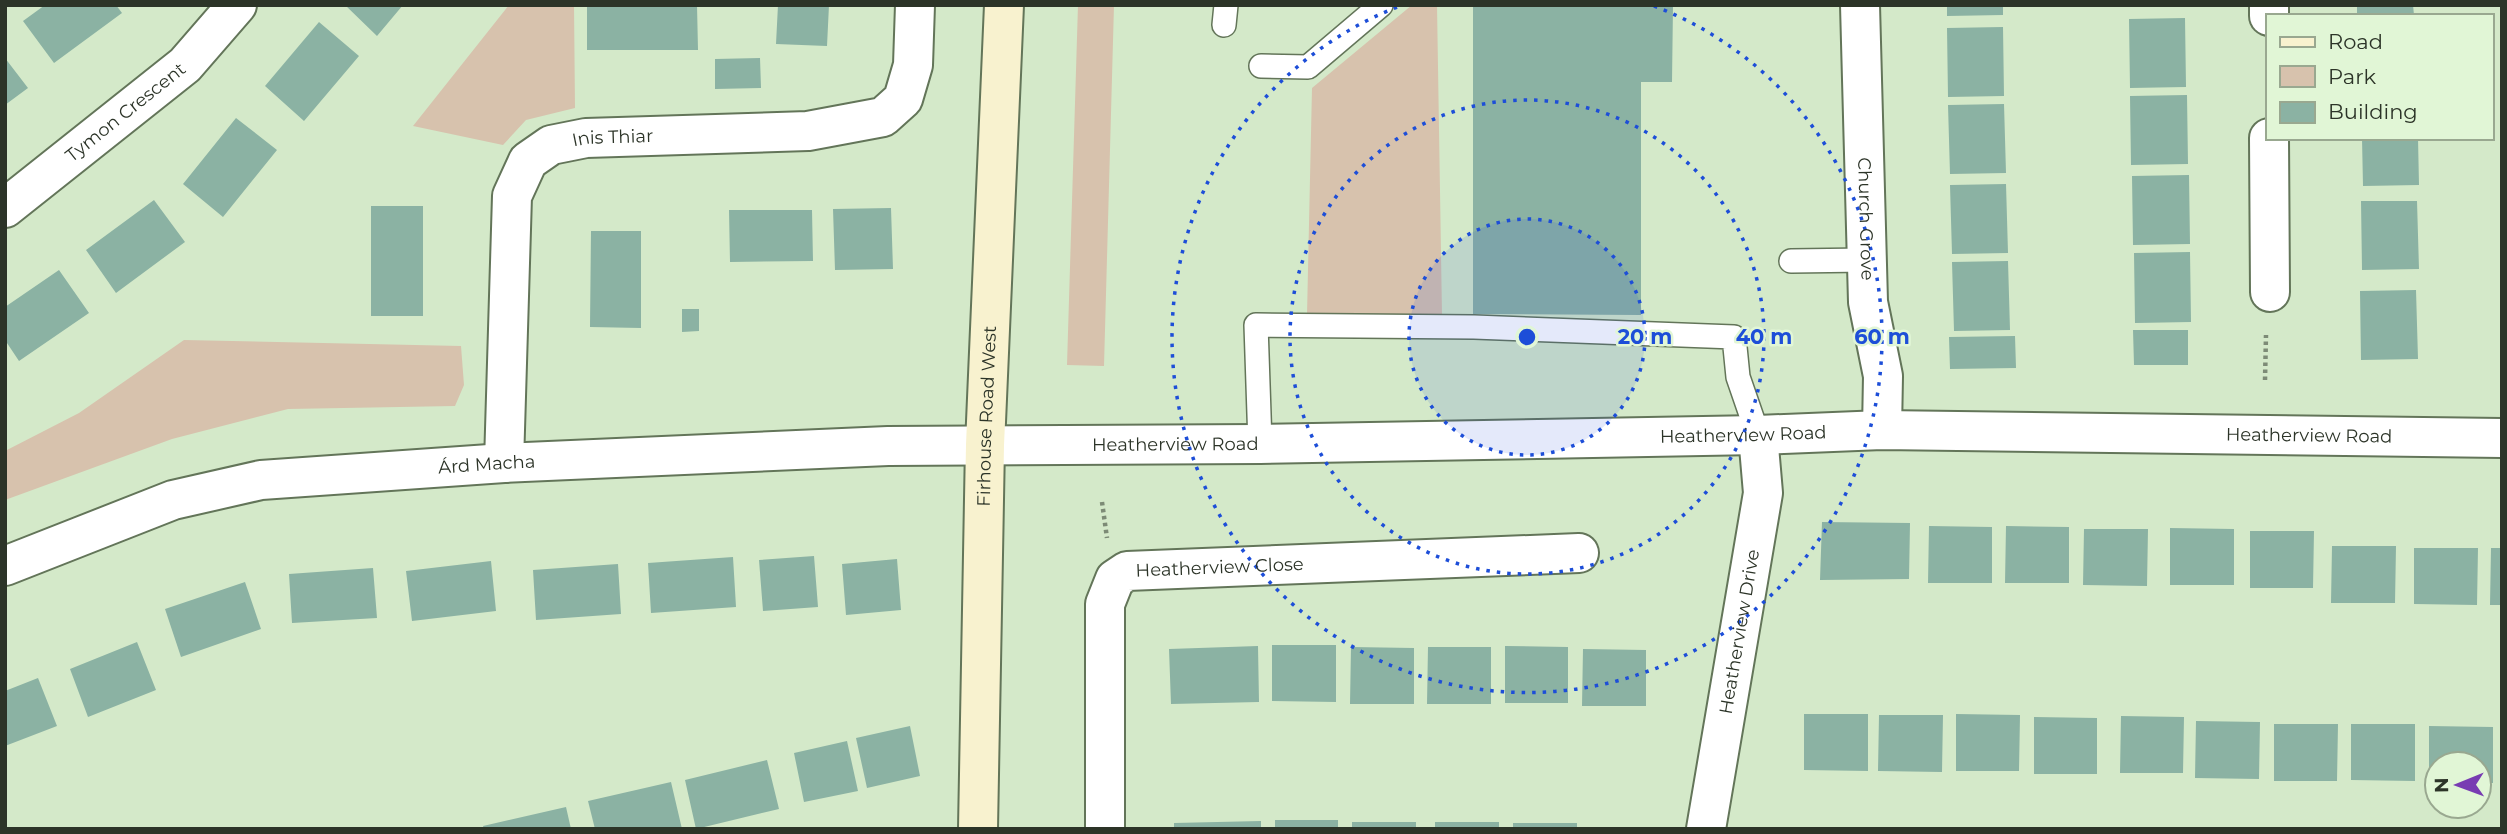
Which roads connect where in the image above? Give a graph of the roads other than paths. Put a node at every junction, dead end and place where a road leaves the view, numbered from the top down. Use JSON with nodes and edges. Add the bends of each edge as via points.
{"nodes":[{"id":1,"x":237,"y":5,"type":"edge"},
{"id":2,"x":915,"y":5,"type":"edge"},
{"id":3,"x":1004,"y":5,"type":"edge"},
{"id":4,"x":1381,"y":5,"type":"edge"},
{"id":5,"x":1860,"y":5,"type":"edge"},
{"id":6,"x":1261,"y":66,"type":"dead end"},
{"id":7,"x":2269,"y":140,"type":"edge"},
{"id":8,"x":5,"y":208,"type":"edge"},
{"id":9,"x":1867,"y":260,"type":"junction"},
{"id":10,"x":1791,"y":261,"type":"dead end"},
{"id":11,"x":2270,"y":292,"type":"dead end"},
{"id":12,"x":1882,"y":430,"type":"junction"},
{"id":13,"x":1758,"y":435,"type":"junction"},
{"id":14,"x":2502,"y":438,"type":"edge"},
{"id":15,"x":1260,"y":444,"type":"junction"},
{"id":16,"x":985,"y":445,"type":"junction"},
{"id":17,"x":504,"y":463,"type":"junction"},
{"id":18,"x":1579,"y":553,"type":"dead end"},
{"id":19,"x":5,"y":566,"type":"edge"},
{"id":20,"x":978,"y":829,"type":"edge"},
{"id":21,"x":1105,"y":829,"type":"edge"},
{"id":22,"x":1706,"y":829,"type":"edge"}],
"edges":[{"from":1,"to":8,"type":"street","name":"Tymon Crescent","via":[[185,65]]},
{"from":2,"to":17,"type":"street","name":"Inis Thiar","via":[[910,76],[903,99],[883,117],[808,131],[586,138],[551,145],[528,160],[512,196]]},
{"from":3,"to":16,"type":"street","name":"Firhouse Road West"},
{"from":4,"to":6,"type":"lane","via":[[1308,68]]},
{"from":5,"to":9,"type":"street","name":"Church Grove"},
{"from":7,"to":11,"type":"street"},
{"from":9,"to":10,"type":"lane"},
{"from":9,"to":12,"type":"street","name":"Church Grove","via":[[1868,302],[1882,376]]},
{"from":12,"to":13,"type":"street","name":"Heatherview Road"},
{"from":12,"to":14,"type":"street","name":"Heatherview Road"},
{"from":13,"to":15,"type":"street","name":"Heatherview Road"},
{"from":13,"to":15,"type":"lane","via":[[1738,377],[1734,337],[1256,325]]},
{"from":13,"to":22,"type":"street","name":"Heatherview Drive","via":[[1763,493]]},
{"from":15,"to":16,"type":"street","name":"Heatherview Road"},
{"from":16,"to":17,"type":"street","name":"Árd Macha"},
{"from":16,"to":20,"type":"street","name":"Firhouse Road West"},
{"from":17,"to":19,"type":"street","name":"Árd Macha","via":[[261,480],[173,500]]},
{"from":18,"to":21,"type":"street","name":"Heatherview Close","via":[[1126,570],[1115,579],[1105,604]]}]}
